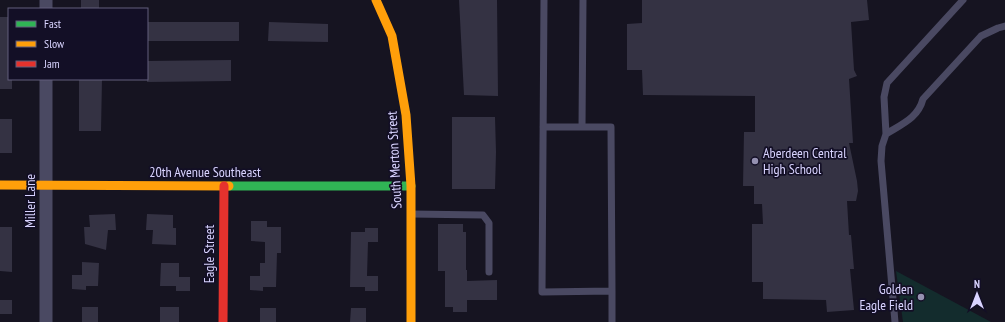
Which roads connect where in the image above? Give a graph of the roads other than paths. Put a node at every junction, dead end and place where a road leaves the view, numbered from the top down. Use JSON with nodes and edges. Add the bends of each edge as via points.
{"nodes":[{"id":1,"x":376,"y":0,"type":"edge"},
{"id":2,"x":544,"y":0,"type":"edge"},
{"id":3,"x":583,"y":0,"type":"edge"},
{"id":4,"x":963,"y":0,"type":"edge"},
{"id":5,"x":1005,"y":26,"type":"edge"},
{"id":6,"x":46,"y":80,"type":"edge"},
{"id":7,"x":543,"y":127,"type":"junction"},
{"id":8,"x":582,"y":127,"type":"junction"},
{"id":9,"x":886,"y":134,"type":"junction"},
{"id":10,"x":0,"y":185,"type":"edge"},
{"id":11,"x":46,"y":185,"type":"junction"},
{"id":12,"x":224,"y":186,"type":"junction"},
{"id":13,"x":411,"y":186,"type":"junction"},
{"id":14,"x":411,"y":214,"type":"junction"},
{"id":15,"x":489,"y":272,"type":"dead end"},
{"id":16,"x":612,"y":291,"type":"junction"},
{"id":17,"x":46,"y":322,"type":"edge"},
{"id":18,"x":223,"y":322,"type":"edge"},
{"id":19,"x":411,"y":322,"type":"edge"},
{"id":20,"x":612,"y":322,"type":"edge"},
{"id":21,"x":895,"y":322,"type":"edge"}],
"edges":[{"from":1,"to":13,"type":"street","name":"South Merton Street","via":[[392,36],[399,69],[406,115]]},
{"from":2,"to":7,"type":"lane"},
{"from":3,"to":8,"type":"lane"},
{"from":4,"to":9,"type":"lane","via":[[887,83],[884,97]]},
{"from":5,"to":9,"type":"lane","via":[[981,36],[923,99],[914,116]]},
{"from":6,"to":11,"type":"street","name":"Miller Lane"},
{"from":7,"to":8,"type":"lane"},
{"from":7,"to":16,"type":"lane","via":[[542,292]]},
{"from":8,"to":16,"type":"lane","via":[[611,127]]},
{"from":9,"to":21,"type":"lane","via":[[880,161]]},
{"from":10,"to":11,"type":"street","name":"20th Avenue Southeast"},
{"from":11,"to":12,"type":"street","name":"20th Avenue Southeast"},
{"from":11,"to":17,"type":"street","name":"Miller Lane"},
{"from":12,"to":13,"type":"street","name":"20th Avenue Southeast"},
{"from":12,"to":18,"type":"street","name":"Eagle Street"},
{"from":13,"to":14,"type":"street","name":"South Merton Street"},
{"from":14,"to":15,"type":"lane","via":[[482,215],[489,223]]},
{"from":14,"to":19,"type":"street","name":"South Merton Street"},
{"from":16,"to":20,"type":"lane"}]}
